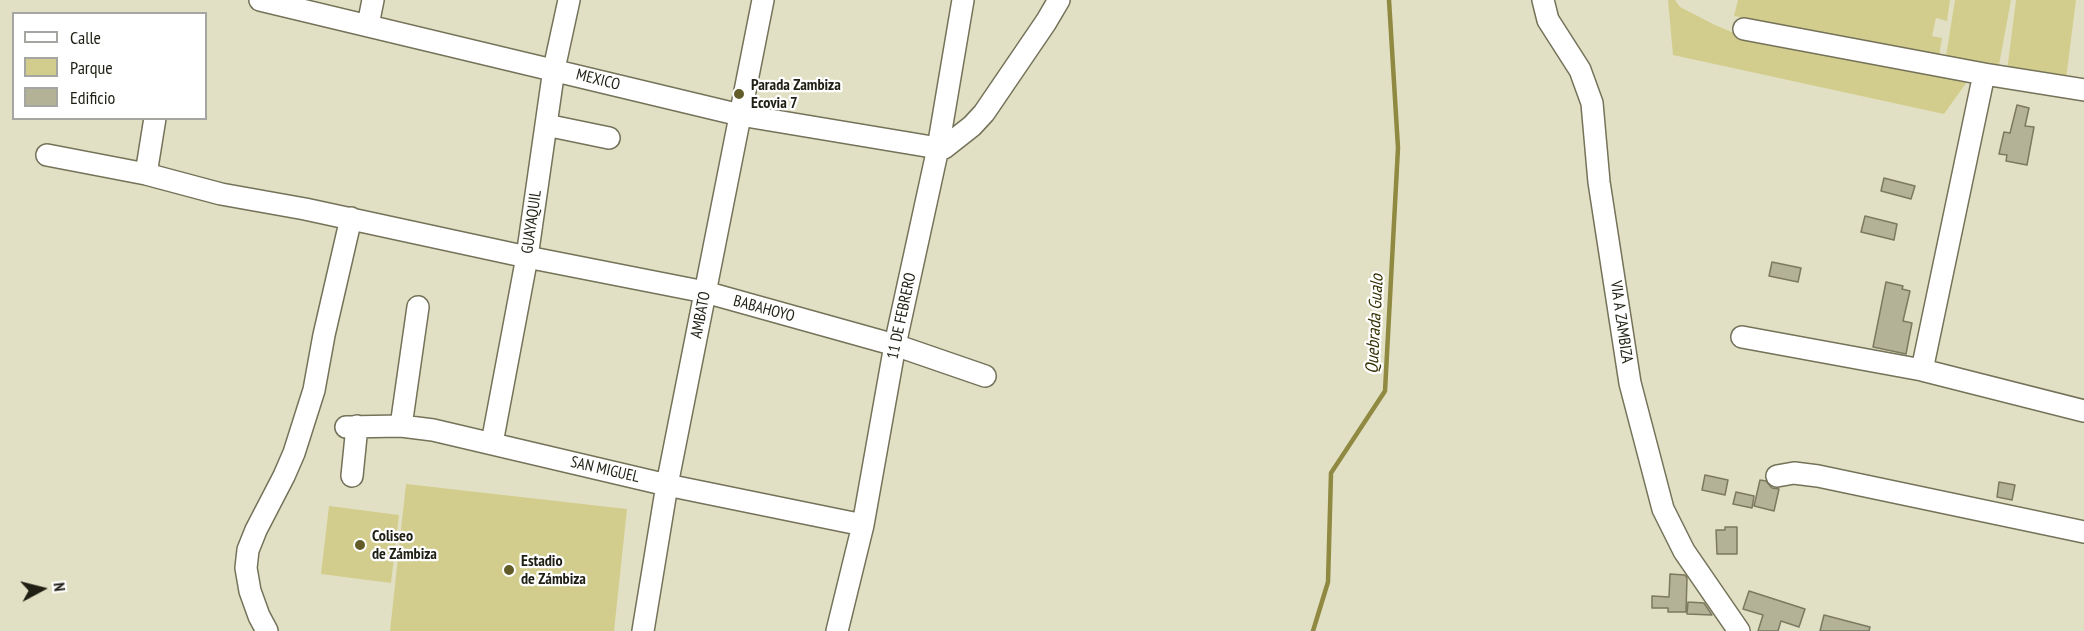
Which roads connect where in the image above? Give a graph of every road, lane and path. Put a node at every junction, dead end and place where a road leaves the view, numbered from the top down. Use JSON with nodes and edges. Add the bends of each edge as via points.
{"nodes":[{"id":1,"x":260,"y":0,"type":"edge"},
{"id":2,"x":373,"y":0,"type":"edge"},
{"id":3,"x":569,"y":0,"type":"edge"},
{"id":4,"x":763,"y":0,"type":"edge"},
{"id":5,"x":963,"y":0,"type":"edge"},
{"id":6,"x":1059,"y":0,"type":"edge"},
{"id":7,"x":1543,"y":0,"type":"edge"},
{"id":8,"x":368,"y":25,"type":"junction"},
{"id":9,"x":1744,"y":29,"type":"dead end"},
{"id":10,"x":554,"y":69,"type":"junction"},
{"id":11,"x":1983,"y":74,"type":"junction"},
{"id":12,"x":2084,"y":90,"type":"edge"},
{"id":13,"x":740,"y":115,"type":"junction"},
{"id":14,"x":155,"y":120,"type":"edge"},
{"id":15,"x":546,"y":125,"type":"junction"},
{"id":16,"x":609,"y":138,"type":"dead end"},
{"id":17,"x":938,"y":148,"type":"junction"},
{"id":18,"x":47,"y":155,"type":"dead end"},
{"id":19,"x":146,"y":174,"type":"junction"},
{"id":20,"x":351,"y":218,"type":"junction"},
{"id":21,"x":527,"y":257,"type":"junction"},
{"id":22,"x":705,"y":292,"type":"junction"},
{"id":23,"x":418,"y":307,"type":"dead end"},
{"id":24,"x":1742,"y":338,"type":"dead end"},
{"id":25,"x":895,"y":345,"type":"junction"},
{"id":26,"x":1922,"y":370,"type":"junction"},
{"id":27,"x":985,"y":376,"type":"dead end"},
{"id":28,"x":2084,"y":411,"type":"edge"},
{"id":29,"x":401,"y":426,"type":"junction"},
{"id":30,"x":492,"y":443,"type":"junction"},
{"id":31,"x":352,"y":476,"type":"dead end"},
{"id":32,"x":1777,"y":476,"type":"dead end"},
{"id":33,"x":667,"y":485,"type":"junction"},
{"id":34,"x":863,"y":525,"type":"junction"},
{"id":35,"x":2084,"y":532,"type":"edge"},
{"id":36,"x":267,"y":631,"type":"edge"},
{"id":37,"x":643,"y":631,"type":"edge"},
{"id":38,"x":837,"y":631,"type":"edge"},
{"id":39,"x":1739,"y":631,"type":"edge"}],
"edges":[{"from":1,"to":8,"type":"street","name":"MEXICO"},
{"from":2,"to":8,"type":"street"},
{"from":3,"to":10,"type":"street","name":"GUAYAQUIL"},
{"from":4,"to":13,"type":"street","name":"AMBATO"},
{"from":5,"to":17,"type":"street","name":"11 DE FEBRERO"},
{"from":6,"to":17,"type":"street","via":[[984,113],[944,148]]},
{"from":7,"to":39,"type":"street","name":"VIA A ZAMBIZA","via":[[1548,20],[1580,70],[1592,103],[1599,182],[1630,383],[1663,509],[1684,551]]},
{"from":8,"to":10,"type":"street","name":"MEXICO"},
{"from":9,"to":11,"type":"street"},
{"from":10,"to":13,"type":"street","name":"MEXICO"},
{"from":10,"to":15,"type":"street","name":"GUAYAQUIL"},
{"from":11,"to":12,"type":"street"},
{"from":11,"to":26,"type":"street"},
{"from":13,"to":17,"type":"street","name":"MEXICO"},
{"from":13,"to":22,"type":"street","name":"AMBATO"},
{"from":14,"to":19,"type":"street"},
{"from":15,"to":16,"type":"street"},
{"from":15,"to":21,"type":"street","name":"GUAYAQUIL"},
{"from":17,"to":25,"type":"street","name":"11 DE FEBRERO"},
{"from":18,"to":19,"type":"street","name":"BABAHOYO"},
{"from":19,"to":20,"type":"street","name":"BABAHOYO","via":[[221,194]]},
{"from":20,"to":21,"type":"street","name":"BABAHOYO"},
{"from":20,"to":36,"type":"street","via":[[314,390],[291,460],[248,550],[250,591]]},
{"from":21,"to":22,"type":"street","name":"BABAHOYO"},
{"from":21,"to":30,"type":"street","name":"GUAYAQUIL"},
{"from":22,"to":25,"type":"street","name":"BABAHOYO"},
{"from":22,"to":33,"type":"street","name":"AMBATO"},
{"from":23,"to":29,"type":"street"},
{"from":24,"to":26,"type":"street"},
{"from":25,"to":27,"type":"street","name":"BABAHOYO"},
{"from":25,"to":34,"type":"street","name":"11 DE FEBRERO"},
{"from":26,"to":28,"type":"street"},
{"from":29,"to":30,"type":"street","name":"SAN MIGUEL"},
{"from":29,"to":31,"type":"street","name":"SAN MIGUEL","via":[[352,427]]},
{"from":30,"to":33,"type":"street","name":"SAN MIGUEL"},
{"from":32,"to":35,"type":"street","via":[[1818,476]]},
{"from":33,"to":34,"type":"street","name":"SAN MIGUEL"},
{"from":33,"to":37,"type":"street","name":"AMBATO"},
{"from":34,"to":38,"type":"street","name":"11 DE FEBRERO"}]}
